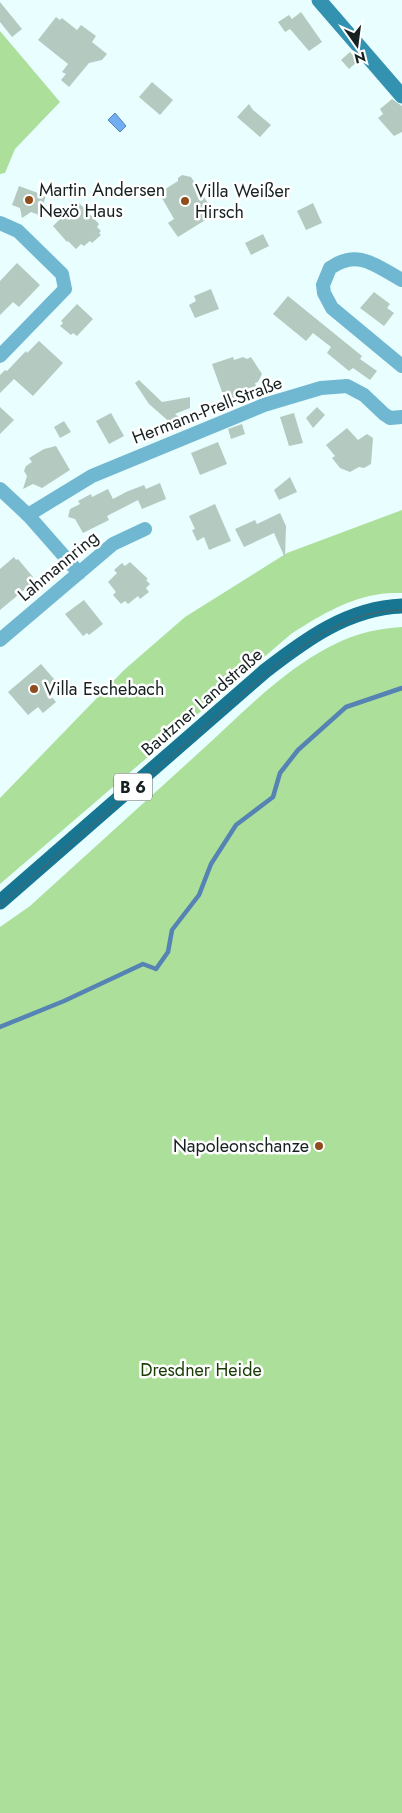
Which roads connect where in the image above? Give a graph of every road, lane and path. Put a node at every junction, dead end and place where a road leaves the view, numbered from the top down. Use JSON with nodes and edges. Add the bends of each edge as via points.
{"nodes":[{"id":1,"x":319,"y":0,"type":"edge"},
{"id":2,"x":402,"y":96,"type":"edge"},
{"id":3,"x":0,"y":223,"type":"edge"},
{"id":4,"x":402,"y":280,"type":"edge"},
{"id":5,"x":0,"y":356,"type":"edge"},
{"id":6,"x":402,"y":366,"type":"edge"},
{"id":7,"x":402,"y":417,"type":"edge"},
{"id":8,"x":0,"y":489,"type":"edge"},
{"id":9,"x":28,"y":515,"type":"junction"},
{"id":10,"x":145,"y":529,"type":"dead end"},
{"id":11,"x":79,"y":573,"type":"junction"},
{"id":12,"x":402,"y":606,"type":"edge"},
{"id":13,"x":0,"y":640,"type":"edge"},
{"id":14,"x":0,"y":902,"type":"edge"}],
"edges":[{"from":1,"to":2,"type":"street"},
{"from":3,"to":5,"type":"street","via":[[18,231],[62,274],[65,289]]},
{"from":4,"to":6,"type":"street","via":[[366,261],[350,258],[330,268],[323,285],[332,308]]},
{"from":7,"to":9,"type":"street","name":"Hermann-Prell-Straße","via":[[390,418],[364,395],[347,386],[321,388],[264,405],[92,476]]},
{"from":8,"to":9,"type":"street"},
{"from":9,"to":11,"type":"street"},
{"from":10,"to":11,"type":"street","name":"Lahmannring","via":[[113,544]]},
{"from":11,"to":13,"type":"street","name":"Lahmannring"},
{"from":12,"to":14,"type":"main road","name":"Bautzner Landstraße","number":"B 6","via":[[350,618],[300,644]]}]}
